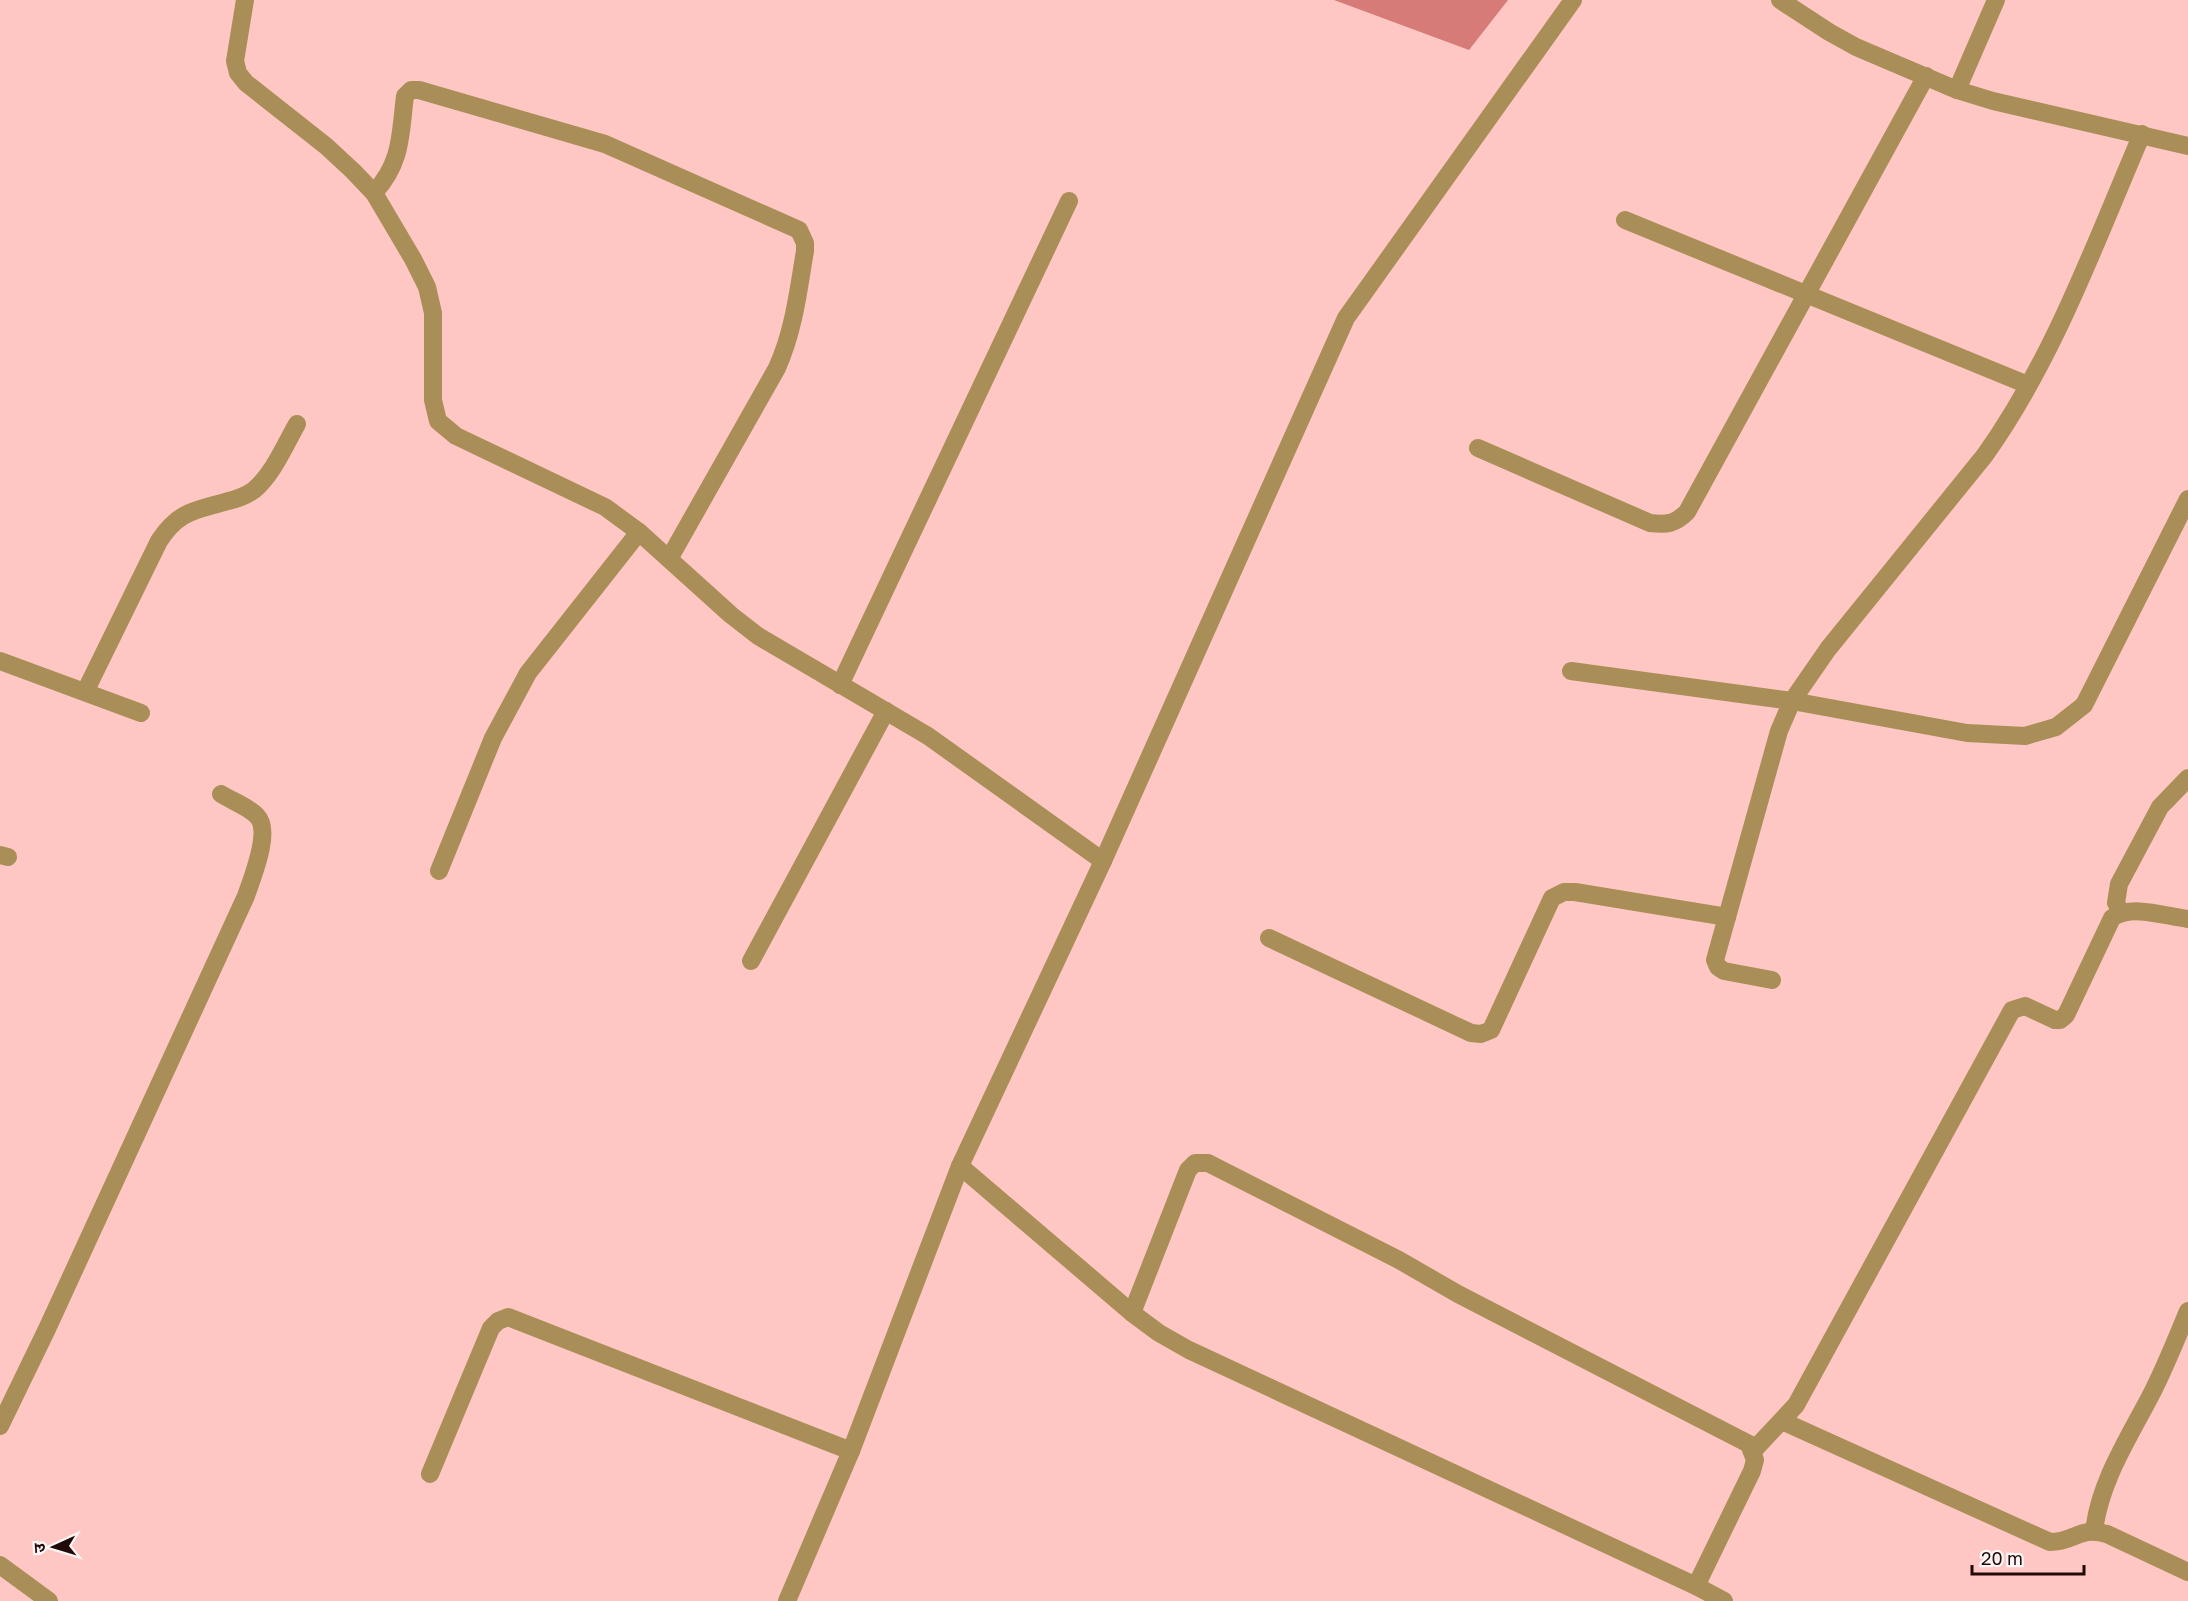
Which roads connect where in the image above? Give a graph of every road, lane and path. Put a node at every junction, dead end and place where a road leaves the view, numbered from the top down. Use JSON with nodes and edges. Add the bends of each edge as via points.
{"nodes":[{"id":1,"x":245,"y":0,"type":"edge"},
{"id":2,"x":1573,"y":0,"type":"edge"},
{"id":3,"x":1780,"y":0,"type":"edge"},
{"id":4,"x":1996,"y":0,"type":"edge"},
{"id":5,"x":1926,"y":76,"type":"junction"},
{"id":6,"x":1957,"y":90,"type":"junction"},
{"id":7,"x":2142,"y":134,"type":"junction"},
{"id":8,"x":2188,"y":146,"type":"edge"},
{"id":9,"x":374,"y":193,"type":"junction"},
{"id":10,"x":1070,"y":201,"type":"dead end"},
{"id":11,"x":1625,"y":220,"type":"dead end"},
{"id":12,"x":1806,"y":294,"type":"junction"},
{"id":13,"x":2028,"y":385,"type":"junction"},
{"id":14,"x":297,"y":424,"type":"dead end"},
{"id":15,"x":1478,"y":448,"type":"dead end"},
{"id":16,"x":2188,"y":499,"type":"edge"},
{"id":17,"x":639,"y":532,"type":"junction"},
{"id":18,"x":669,"y":559,"type":"junction"},
{"id":19,"x":0,"y":661,"type":"edge"},
{"id":20,"x":1571,"y":671,"type":"dead end"},
{"id":21,"x":840,"y":685,"type":"junction"},
{"id":22,"x":85,"y":692,"type":"junction"},
{"id":23,"x":1792,"y":701,"type":"junction"},
{"id":24,"x":886,"y":711,"type":"junction"},
{"id":25,"x":141,"y":713,"type":"dead end"},
{"id":26,"x":2188,"y":778,"type":"edge"},
{"id":27,"x":221,"y":794,"type":"dead end"},
{"id":28,"x":1103,"y":861,"type":"junction"},
{"id":29,"x":439,"y":871,"type":"dead end"},
{"id":30,"x":2121,"y":912,"type":"junction"},
{"id":31,"x":1727,"y":917,"type":"junction"},
{"id":32,"x":2188,"y":920,"type":"edge"},
{"id":33,"x":1269,"y":938,"type":"dead end"},
{"id":34,"x":751,"y":961,"type":"dead end"},
{"id":35,"x":1772,"y":980,"type":"dead end"},
{"id":36,"x":960,"y":1166,"type":"junction"},
{"id":37,"x":2188,"y":1311,"type":"edge"},
{"id":38,"x":1132,"y":1313,"type":"junction"},
{"id":39,"x":1782,"y":1421,"type":"junction"},
{"id":40,"x":0,"y":1426,"type":"edge"},
{"id":41,"x":851,"y":1451,"type":"junction"},
{"id":42,"x":1753,"y":1451,"type":"junction"},
{"id":43,"x":430,"y":1474,"type":"dead end"},
{"id":44,"x":2094,"y":1531,"type":"junction"},
{"id":45,"x":0,"y":1565,"type":"edge"},
{"id":46,"x":2188,"y":1572,"type":"edge"},
{"id":47,"x":1696,"y":1586,"type":"junction"},
{"id":48,"x":49,"y":1601,"type":"edge"},
{"id":49,"x":787,"y":1601,"type":"edge"},
{"id":50,"x":1724,"y":1601,"type":"edge"}],
"edges":[{"from":1,"to":9,"type":"street","via":[[235,61],[238,73],[326,146]]},
{"from":2,"to":28,"type":"street","via":[[1346,318]]},
{"from":3,"to":5,"type":"street","via":[[1856,47]]},
{"from":4,"to":6,"type":"street"},
{"from":5,"to":6,"type":"street"},
{"from":5,"to":12,"type":"street"},
{"from":6,"to":7,"type":"street"},
{"from":7,"to":8,"type":"street"},
{"from":7,"to":13,"type":"street","via":[[2063,320]]},
{"from":9,"to":17,"type":"street","via":[[427,287],[433,313],[433,400],[438,421],[456,436],[605,507]]},
{"from":9,"to":18,"type":"street","via":[[388,178],[395,161],[405,96],[411,90],[419,90],[630,153],[799,230],[805,243],[792,330],[785,350]]},
{"from":10,"to":21,"type":"street"},
{"from":11,"to":12,"type":"street"},
{"from":12,"to":13,"type":"street"},
{"from":12,"to":15,"type":"street","via":[[1678,522],[1650,523]]},
{"from":13,"to":23,"type":"street","via":[[1985,455],[1828,649]]},
{"from":14,"to":22,"type":"street","via":[[253,491],[185,514],[170,525]]},
{"from":16,"to":23,"type":"street","via":[[2084,705],[2056,727],[2025,735],[1967,733]]},
{"from":17,"to":18,"type":"street"},
{"from":17,"to":29,"type":"street","via":[[528,673],[493,738]]},
{"from":18,"to":21,"type":"street","via":[[758,636]]},
{"from":19,"to":22,"type":"street"},
{"from":20,"to":23,"type":"street"},
{"from":21,"to":24,"type":"street"},
{"from":22,"to":25,"type":"street"},
{"from":23,"to":31,"type":"street","via":[[1779,731]]},
{"from":24,"to":28,"type":"street","via":[[928,736]]},
{"from":24,"to":34,"type":"street"},
{"from":26,"to":30,"type":"street","via":[[2160,807],[2119,884],[2116,903]]},
{"from":27,"to":40,"type":"street","via":[[256,814],[262,823],[256,868],[48,1329]]},
{"from":28,"to":36,"type":"street"},
{"from":30,"to":32,"type":"street"},
{"from":30,"to":39,"type":"street","via":[[2112,918],[2066,1016],[2055,1020],[2025,1006],[2012,1010],[1796,1405]]},
{"from":31,"to":33,"type":"street","via":[[1564,892],[1552,898],[1491,1030],[1481,1034],[1471,1033]]},
{"from":31,"to":35,"type":"street","via":[[1715,960],[1718,967]]},
{"from":36,"to":38,"type":"street"},
{"from":36,"to":41,"type":"street"},
{"from":37,"to":44,"type":"street","via":[[2154,1389],[2106,1482]]},
{"from":38,"to":42,"type":"street","via":[[1188,1170],[1195,1163],[1208,1163],[1732,1434]]},
{"from":38,"to":47,"type":"street","via":[[1189,1350]]},
{"from":39,"to":42,"type":"street"},
{"from":39,"to":44,"type":"street","via":[[2050,1542]]},
{"from":41,"to":43,"type":"street","via":[[508,1317],[491,1328]]},
{"from":41,"to":49,"type":"street"},
{"from":42,"to":47,"type":"street","via":[[1752,1471]]},
{"from":44,"to":46,"type":"street"},
{"from":45,"to":48,"type":"street"},
{"from":47,"to":50,"type":"street"}]}
